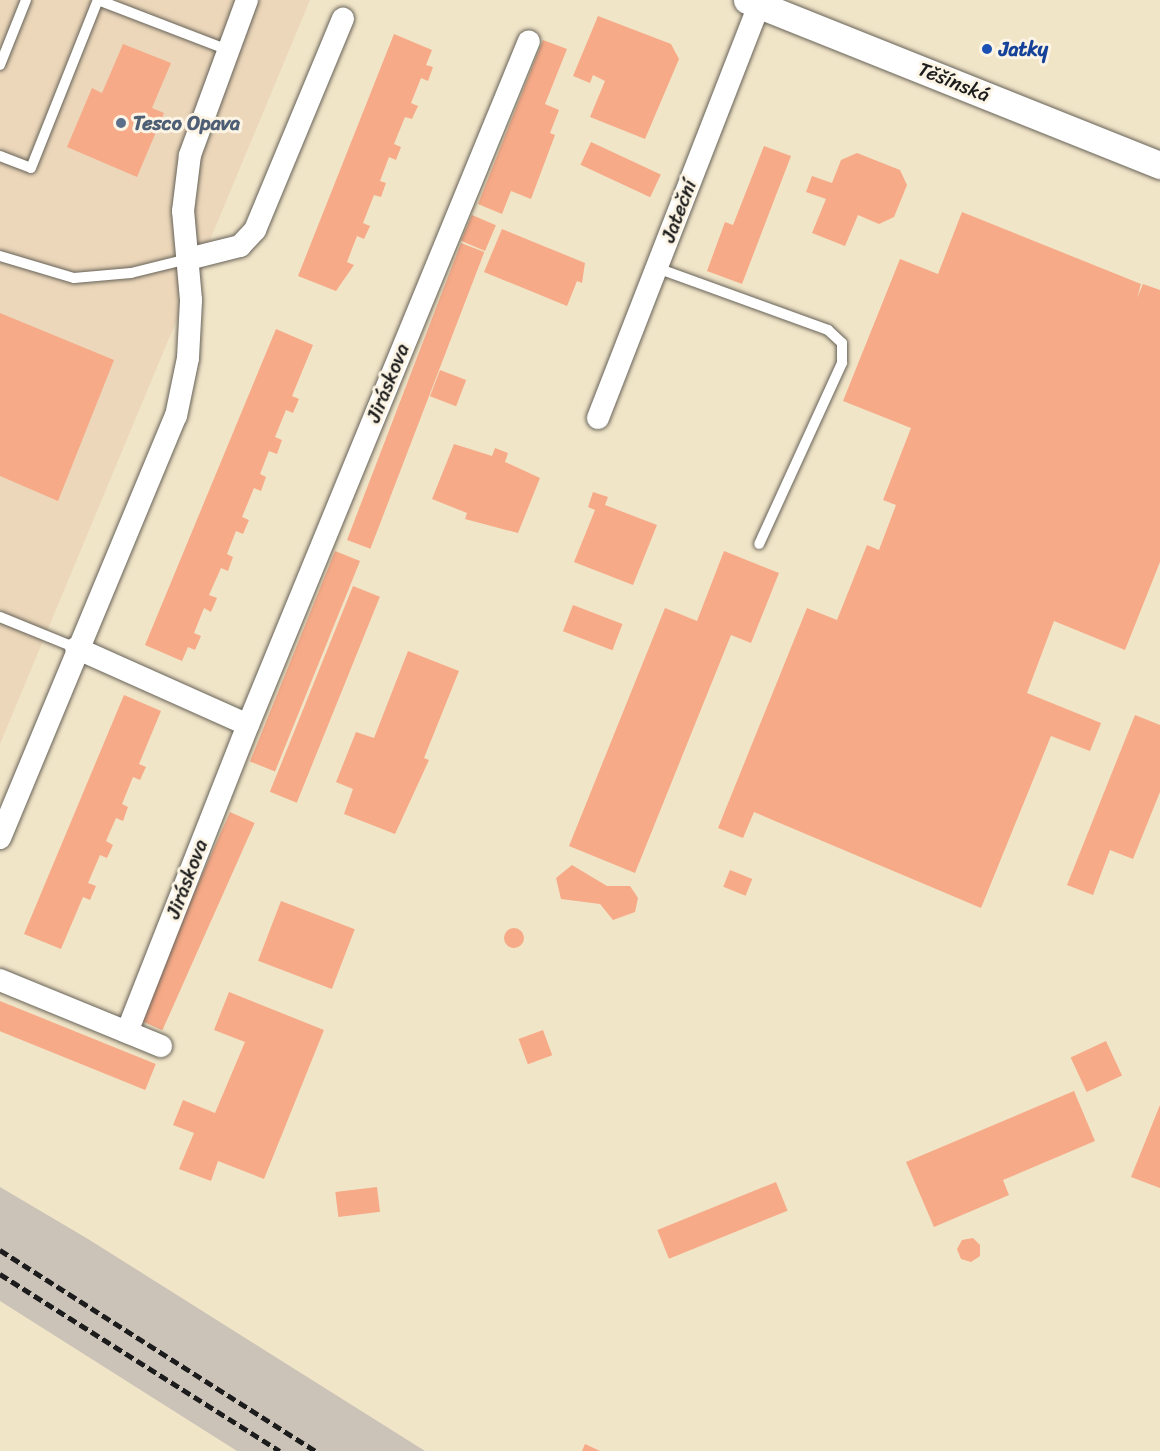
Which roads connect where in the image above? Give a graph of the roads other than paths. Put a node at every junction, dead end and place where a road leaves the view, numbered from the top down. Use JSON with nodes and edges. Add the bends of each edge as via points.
{"nodes":[{"id":1,"x":26,"y":0,"type":"edge"},
{"id":2,"x":98,"y":0,"type":"edge"},
{"id":3,"x":247,"y":0,"type":"edge"},
{"id":4,"x":753,"y":2,"type":"edge"},
{"id":5,"x":343,"y":19,"type":"dead end"},
{"id":6,"x":529,"y":41,"type":"dead end"},
{"id":7,"x":228,"y":50,"type":"junction"},
{"id":8,"x":0,"y":65,"type":"edge"},
{"id":9,"x":0,"y":156,"type":"edge"},
{"id":10,"x":1160,"y":165,"type":"edge"},
{"id":11,"x":0,"y":256,"type":"edge"},
{"id":12,"x":188,"y":259,"type":"junction"},
{"id":13,"x":657,"y":268,"type":"junction"},
{"id":14,"x":598,"y":418,"type":"dead end"},
{"id":15,"x":759,"y":544,"type":"dead end"},
{"id":16,"x":0,"y":617,"type":"edge"},
{"id":17,"x":76,"y":648,"type":"junction"},
{"id":18,"x":248,"y":725,"type":"junction"},
{"id":19,"x":0,"y":838,"type":"edge"},
{"id":20,"x":0,"y":980,"type":"edge"},
{"id":21,"x":127,"y":1032,"type":"junction"},
{"id":22,"x":161,"y":1046,"type":"dead end"}],
"edges":[{"from":1,"to":8,"type":"lane"},
{"from":2,"to":7,"type":"lane"},
{"from":2,"to":9,"type":"lane","via":[[31,168]]},
{"from":3,"to":7,"type":"street"},
{"from":4,"to":10,"type":"street","name":"Těšínská"},
{"from":4,"to":13,"type":"street","name":"Jateční"},
{"from":5,"to":12,"type":"street","via":[[255,230],[240,246]]},
{"from":6,"to":18,"type":"street","name":"Jiráskova"},
{"from":7,"to":12,"type":"street","via":[[190,155],[183,211]]},
{"from":11,"to":12,"type":"lane","via":[[74,278],[131,273]]},
{"from":12,"to":17,"type":"street","via":[[188,358],[176,416]]},
{"from":13,"to":14,"type":"street","name":"Jateční"},
{"from":13,"to":15,"type":"lane","via":[[828,330],[842,343],[842,363]]},
{"from":16,"to":17,"type":"lane"},
{"from":17,"to":18,"type":"street"},
{"from":17,"to":19,"type":"street"},
{"from":18,"to":21,"type":"street","name":"Jiráskova"},
{"from":20,"to":21,"type":"street"},
{"from":21,"to":22,"type":"street"}]}
